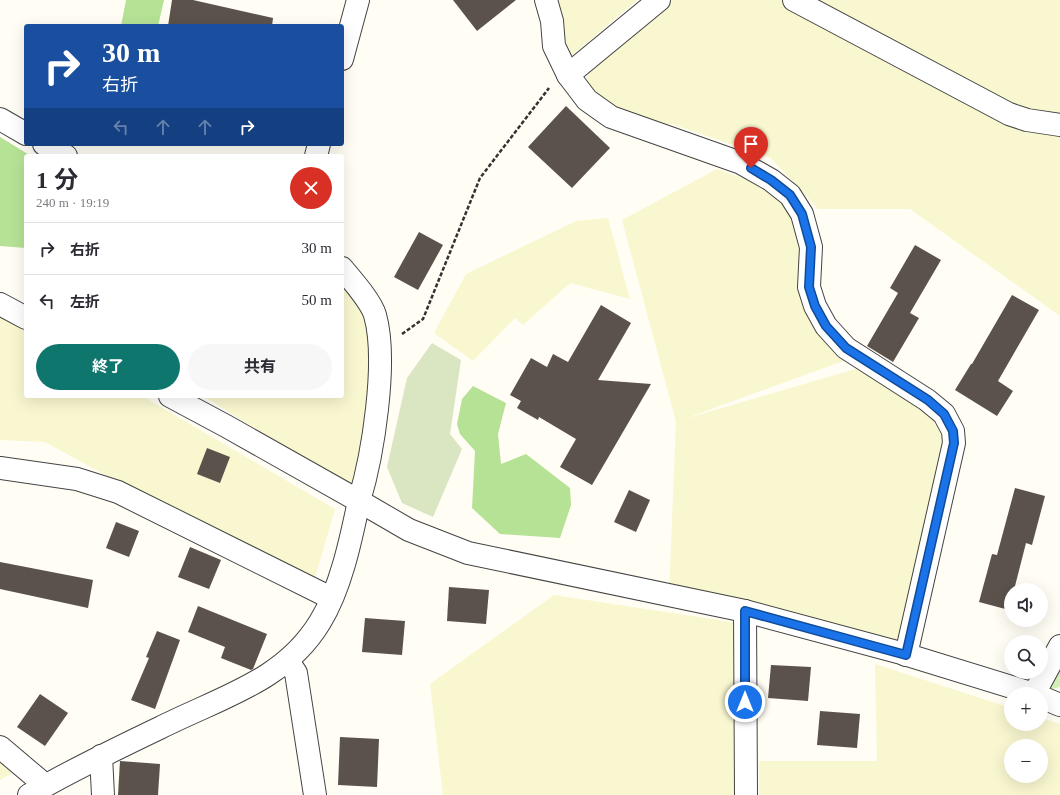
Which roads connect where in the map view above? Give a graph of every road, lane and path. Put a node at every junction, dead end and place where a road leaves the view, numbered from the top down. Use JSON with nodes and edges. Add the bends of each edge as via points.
{"nodes":[{"id":1,"x":358,"y":0,"type":"edge"},
{"id":2,"x":546,"y":0,"type":"edge"},
{"id":3,"x":659,"y":0,"type":"edge"},
{"id":4,"x":794,"y":0,"type":"edge"},
{"id":5,"x":344,"y":52,"type":"edge"},
{"id":6,"x":561,"y":79,"type":"junction"},
{"id":7,"x":0,"y":119,"type":"edge"},
{"id":8,"x":1060,"y":125,"type":"edge"},
{"id":9,"x":24,"y":133,"type":"edge"},
{"id":10,"x":48,"y":146,"type":"edge"},
{"id":11,"x":62,"y":154,"type":"edge"},
{"id":12,"x":344,"y":270,"type":"edge"},
{"id":13,"x":0,"y":304,"type":"edge"},
{"id":14,"x":24,"y":317,"type":"edge"},
{"id":15,"x":380,"y":349,"type":"junction"},
{"id":16,"x":174,"y":398,"type":"edge"},
{"id":17,"x":0,"y":468,"type":"edge"},
{"id":18,"x":359,"y":501,"type":"junction"},
{"id":19,"x":331,"y":598,"type":"junction"},
{"id":20,"x":745,"y":611,"type":"junction"},
{"id":21,"x":1060,"y":646,"type":"edge"},
{"id":22,"x":906,"y":655,"type":"junction"},
{"id":23,"x":288,"y":661,"type":"junction"},
{"id":24,"x":1011,"y":687,"type":"edge"},
{"id":25,"x":1038,"y":687,"type":"edge"},
{"id":26,"x":1048,"y":700,"type":"edge"},
{"id":27,"x":1060,"y":705,"type":"edge"},
{"id":28,"x":0,"y":747,"type":"edge"},
{"id":29,"x":101,"y":756,"type":"junction"},
{"id":30,"x":37,"y":790,"type":"edge"},
{"id":31,"x":103,"y":795,"type":"edge"},
{"id":32,"x":315,"y":795,"type":"edge"},
{"id":33,"x":746,"y":795,"type":"edge"}],
"edges":[{"from":1,"to":5,"type":"street"},
{"from":2,"to":6,"type":"street"},
{"from":3,"to":6,"type":"street"},
{"from":4,"to":8,"type":"street","via":[[1009,114],[1027,120]]},
{"from":6,"to":15,"type":"path","via":[[480,178],[423,319]]},
{"from":6,"to":22,"type":"street","via":[[611,117],[741,163],[771,180],[790,195],[802,214],[811,247],[809,287],[815,306],[826,326],[846,348],[928,400],[944,414],[953,431],[954,443]]},
{"from":7,"to":9,"type":"street"},
{"from":10,"to":11,"type":"street"},
{"from":12,"to":15,"type":"street","via":[[357,285],[375,314]]},
{"from":13,"to":14,"type":"street"},
{"from":15,"to":18,"type":"street","via":[[377,401],[367,476]]},
{"from":16,"to":18,"type":"street"},
{"from":17,"to":19,"type":"street","via":[[77,479],[118,492]]},
{"from":18,"to":19,"type":"street","via":[[348,549]]},
{"from":18,"to":20,"type":"street","via":[[409,530],[468,553]]},
{"from":19,"to":23,"type":"street","via":[[320,621]]},
{"from":20,"to":22,"type":"street"},
{"from":20,"to":33,"type":"street"},
{"from":21,"to":25,"type":"street"},
{"from":22,"to":24,"type":"street"},
{"from":23,"to":29,"type":"street","via":[[251,686]]},
{"from":23,"to":32,"type":"street","via":[[296,673]]},
{"from":26,"to":27,"type":"street"},
{"from":28,"to":30,"type":"street"},
{"from":29,"to":30,"type":"street"},
{"from":29,"to":31,"type":"street"}]}
